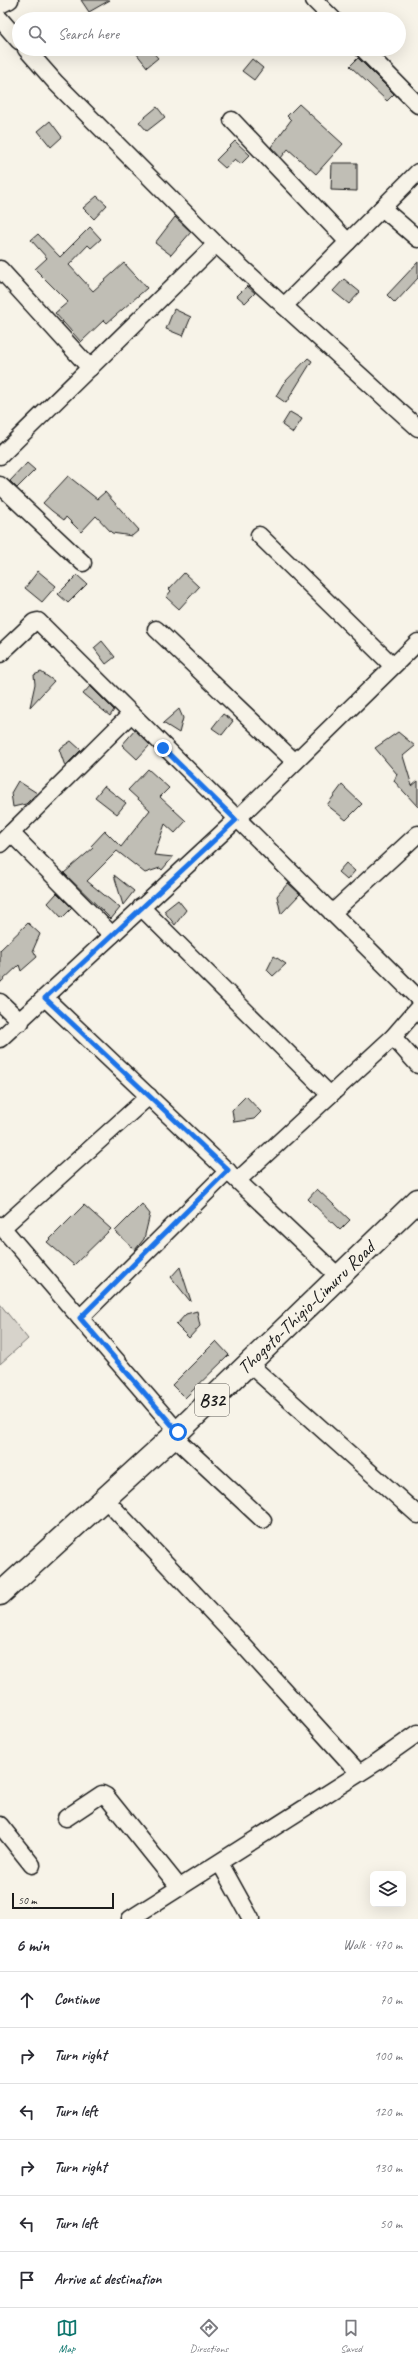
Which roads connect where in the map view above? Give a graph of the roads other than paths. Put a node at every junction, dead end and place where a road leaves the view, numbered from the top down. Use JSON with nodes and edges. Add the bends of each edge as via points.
{"nodes":[{"id":1,"x":10,"y":0,"type":"edge"},
{"id":2,"x":314,"y":0,"type":"edge"},
{"id":3,"x":0,"y":5,"type":"edge"},
{"id":4,"x":326,"y":12,"type":"edge"},
{"id":5,"x":0,"y":19,"type":"edge"},
{"id":6,"x":12,"y":33,"type":"edge"},
{"id":7,"x":32,"y":56,"type":"edge"},
{"id":8,"x":369,"y":56,"type":"edge"},
{"id":9,"x":418,"y":105,"type":"edge"},
{"id":10,"x":232,"y":120,"type":"dead end"},
{"id":11,"x":418,"y":172,"type":"edge"},
{"id":12,"x":382,"y":208,"type":"junction"},
{"id":13,"x":418,"y":239,"type":"edge"},
{"id":14,"x":348,"y":242,"type":"junction"},
{"id":15,"x":216,"y":244,"type":"junction"},
{"id":16,"x":0,"y":269,"type":"edge"},
{"id":17,"x":284,"y":306,"type":"junction"},
{"id":18,"x":90,"y":368,"type":"junction"},
{"id":19,"x":418,"y":428,"type":"edge"},
{"id":20,"x":0,"y":456,"type":"edge"},
{"id":21,"x":0,"y":485,"type":"edge"},
{"id":22,"x":259,"y":534,"type":"dead end"},
{"id":23,"x":83,"y":563,"type":"dead end"},
{"id":24,"x":156,"y":629,"type":"dead end"},
{"id":25,"x":418,"y":642,"type":"edge"},
{"id":26,"x":0,"y":654,"type":"edge"},
{"id":27,"x":392,"y":665,"type":"junction"},
{"id":28,"x":131,"y":714,"type":"junction"},
{"id":29,"x":295,"y":762,"type":"junction"},
{"id":30,"x":236,"y":820,"type":"junction"},
{"id":31,"x":418,"y":834,"type":"edge"},
{"id":32,"x":5,"y":838,"type":"edge"},
{"id":33,"x":141,"y":907,"type":"junction"},
{"id":34,"x":332,"y":914,"type":"junction"},
{"id":35,"x":112,"y":935,"type":"junction"},
{"id":36,"x":45,"y":998,"type":"junction"},
{"id":37,"x":418,"y":998,"type":"edge"},
{"id":38,"x":0,"y":1002,"type":"edge"},
{"id":39,"x":418,"y":1008,"type":"edge"},
{"id":40,"x":21,"y":1022,"type":"junction"},
{"id":41,"x":393,"y":1037,"type":"junction"},
{"id":42,"x":0,"y":1039,"type":"edge"},
{"id":43,"x":418,"y":1065,"type":"edge"},
{"id":44,"x":330,"y":1094,"type":"junction"},
{"id":45,"x":149,"y":1096,"type":"junction"},
{"id":46,"x":233,"y":1175,"type":"junction"},
{"id":47,"x":416,"y":1206,"type":"edge"},
{"id":48,"x":1,"y":1227,"type":"edge"},
{"id":49,"x":339,"y":1277,"type":"junction"},
{"id":50,"x":80,"y":1318,"type":"junction"},
{"id":51,"x":249,"y":1364,"type":"junction"},
{"id":52,"x":176,"y":1434,"type":"junction"},
{"id":53,"x":104,"y":1498,"type":"junction"},
{"id":54,"x":418,"y":1515,"type":"edge"},
{"id":55,"x":263,"y":1520,"type":"dead end"},
{"id":56,"x":0,"y":1594,"type":"edge"},
{"id":57,"x":417,"y":1737,"type":"edge"},
{"id":58,"x":359,"y":1773,"type":"junction"},
{"id":59,"x":66,"y":1818,"type":"dead end"},
{"id":60,"x":0,"y":1825,"type":"edge"},
{"id":61,"x":220,"y":1863,"type":"junction"},
{"id":62,"x":32,"y":1865,"type":"dead end"},
{"id":63,"x":179,"y":1887,"type":"junction"},
{"id":64,"x":130,"y":1919,"type":"edge"},
{"id":65,"x":251,"y":1919,"type":"edge"}],
"edges":[{"from":1,"to":3,"type":"street"},
{"from":2,"to":4,"type":"street"},
{"from":5,"to":6,"type":"street"},
{"from":7,"to":15,"type":"street"},
{"from":8,"to":9,"type":"street"},
{"from":10,"to":14,"type":"street"},
{"from":11,"to":12,"type":"street"},
{"from":12,"to":13,"type":"street"},
{"from":12,"to":14,"type":"street"},
{"from":14,"to":17,"type":"street"},
{"from":15,"to":17,"type":"street"},
{"from":15,"to":18,"type":"street"},
{"from":16,"to":18,"type":"street"},
{"from":17,"to":19,"type":"street"},
{"from":18,"to":20,"type":"street"},
{"from":21,"to":23,"type":"street"},
{"from":22,"to":27,"type":"street"},
{"from":24,"to":29,"type":"street"},
{"from":25,"to":27,"type":"street"},
{"from":26,"to":28,"type":"street","via":[[38,621]]},
{"from":27,"to":29,"type":"street"},
{"from":28,"to":30,"type":"street"},
{"from":28,"to":32,"type":"street"},
{"from":29,"to":30,"type":"street"},
{"from":30,"to":33,"type":"street"},
{"from":30,"to":34,"type":"street"},
{"from":31,"to":34,"type":"street"},
{"from":32,"to":35,"type":"street"},
{"from":33,"to":35,"type":"street"},
{"from":33,"to":44,"type":"street"},
{"from":34,"to":37,"type":"street"},
{"from":35,"to":36,"type":"street"},
{"from":36,"to":40,"type":"street"},
{"from":36,"to":45,"type":"street"},
{"from":38,"to":40,"type":"street"},
{"from":39,"to":41,"type":"street"},
{"from":40,"to":42,"type":"street"},
{"from":41,"to":43,"type":"street"},
{"from":41,"to":44,"type":"street"},
{"from":44,"to":46,"type":"street"},
{"from":45,"to":46,"type":"street"},
{"from":45,"to":48,"type":"street"},
{"from":46,"to":49,"type":"street"},
{"from":46,"to":50,"type":"street"},
{"from":47,"to":49,"type":"highway","name":"Thogoto-Thigio-Limuru Road","number":"B32"},
{"from":48,"to":50,"type":"street"},
{"from":49,"to":51,"type":"highway","name":"Thogoto-Thigio-Limuru Road","number":"B32"},
{"from":50,"to":52,"type":"street"},
{"from":51,"to":52,"type":"highway","name":"Thogoto-Thigio-Limuru Road","number":"B32"},
{"from":51,"to":54,"type":"street"},
{"from":52,"to":53,"type":"highway","name":"Thogoto-Thigio-Limuru Road","number":"B32"},
{"from":52,"to":55,"type":"street"},
{"from":53,"to":56,"type":"highway","name":"Thogoto-Thigio-Limuru Road","number":"B32"},
{"from":53,"to":58,"type":"street","via":[[244,1646]]},
{"from":57,"to":58,"type":"street"},
{"from":58,"to":61,"type":"street"},
{"from":59,"to":63,"type":"street","via":[[102,1794],[106,1796]]},
{"from":60,"to":62,"type":"street"},
{"from":61,"to":63,"type":"street"},
{"from":61,"to":65,"type":"street"},
{"from":63,"to":64,"type":"street"}]}
